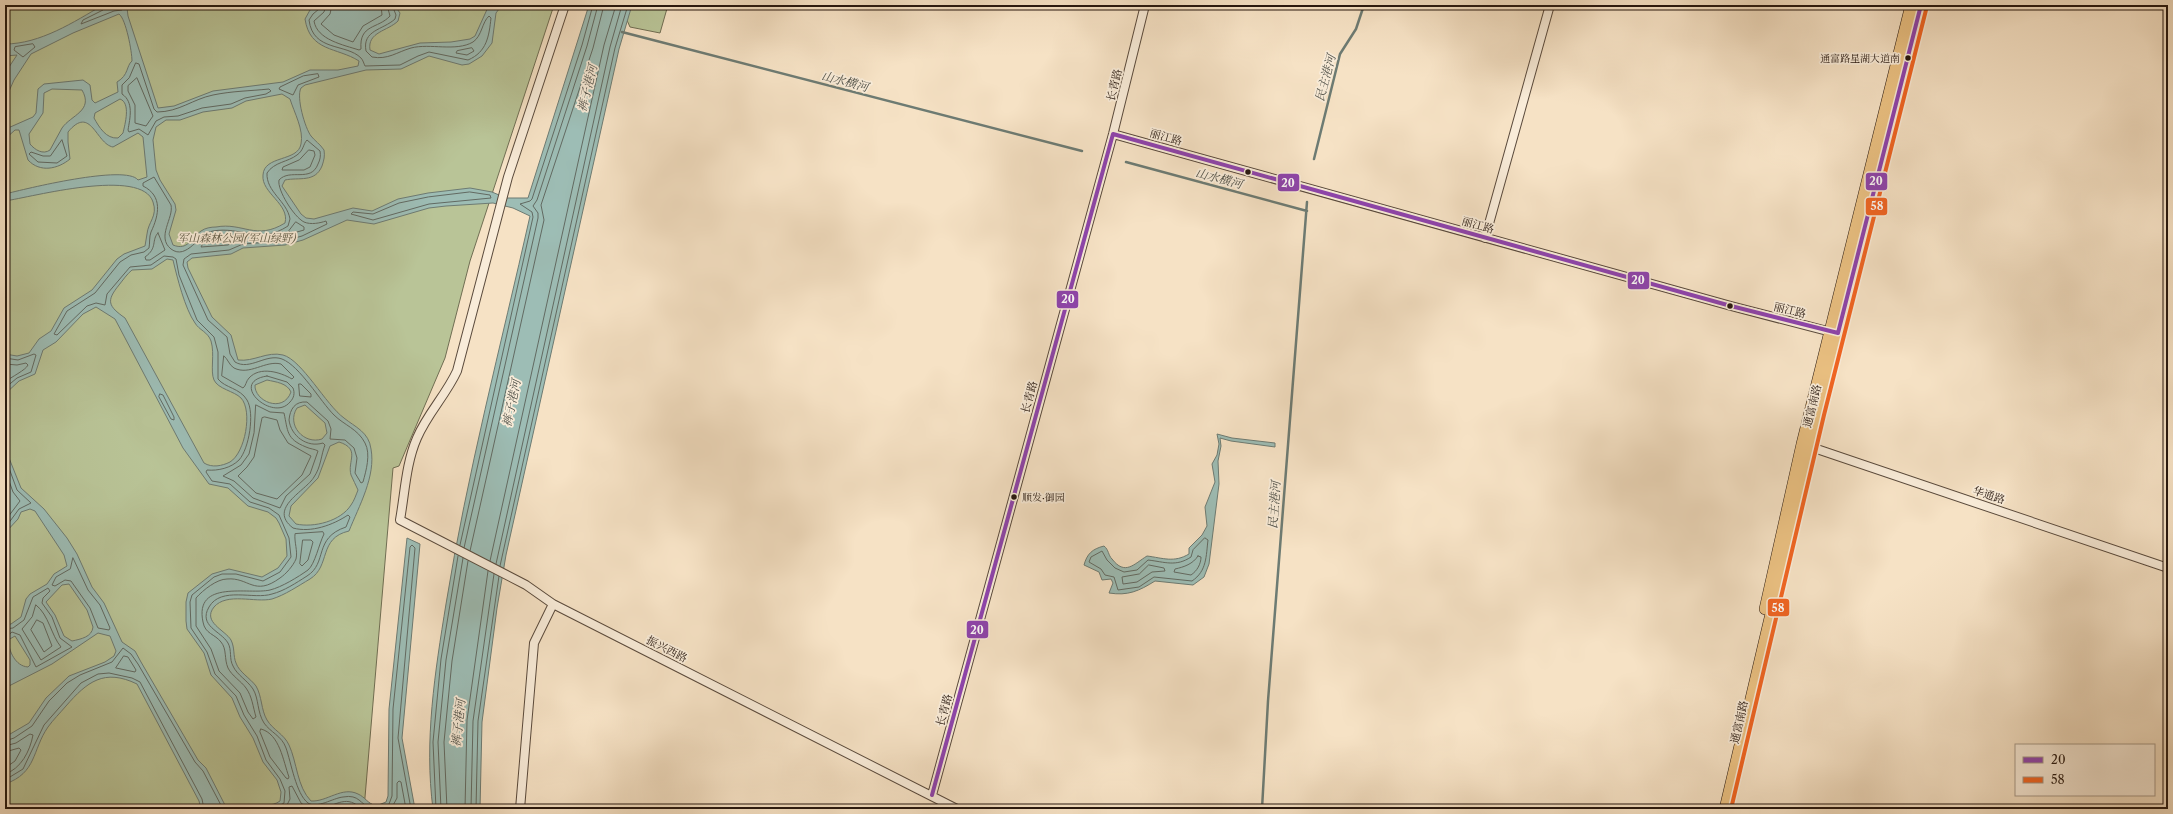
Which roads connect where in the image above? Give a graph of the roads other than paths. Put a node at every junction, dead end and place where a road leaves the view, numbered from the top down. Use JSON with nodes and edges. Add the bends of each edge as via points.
{"nodes":[{"id":1,"x":565,"y":5,"type":"edge"},
{"id":2,"x":1145,"y":5,"type":"edge"},
{"id":3,"x":1550,"y":5,"type":"edge"},
{"id":4,"x":1911,"y":5,"type":"edge"},
{"id":5,"x":1921,"y":5,"type":"edge"},
{"id":6,"x":1113,"y":134,"type":"junction"},
{"id":7,"x":1485,"y":238,"type":"junction"},
{"id":8,"x":1834,"y":333,"type":"junction"},
{"id":9,"x":1806,"y":445,"type":"junction"},
{"id":10,"x":2168,"y":568,"type":"edge"},
{"id":11,"x":553,"y":604,"type":"junction"},
{"id":12,"x":932,"y":796,"type":"junction"},
{"id":13,"x":520,"y":809,"type":"edge"},
{"id":14,"x":957,"y":809,"type":"edge"},
{"id":15,"x":1719,"y":809,"type":"edge"},
{"id":16,"x":1725,"y":809,"type":"edge"}],
"edges":[{"from":1,"to":11,"type":"street","name":"振兴西路","via":[[503,194],[457,371],[450,387],[425,422],[414,444],[408,464],[400,520],[526,585]]},
{"from":2,"to":6,"type":"street","name":"长青路"},
{"from":3,"to":7,"type":"street"},
{"from":4,"to":8,"type":"main road","name":"通富南路"},
{"from":5,"to":8,"type":"main road","name":"通富南路"},
{"from":6,"to":7,"type":"street","name":"丽江路"},
{"from":6,"to":12,"type":"street","name":"长青路"},
{"from":7,"to":8,"type":"street","name":"丽江路"},
{"from":8,"to":9,"type":"main road","name":"通富南路"},
{"from":9,"to":10,"type":"street","name":"华通路"},
{"from":9,"to":15,"type":"main road","name":"通富南路"},
{"from":9,"to":16,"type":"main road","name":"通富南路"},
{"from":11,"to":12,"type":"street","name":"振兴西路"},
{"from":11,"to":13,"type":"street","via":[[534,643]]},
{"from":12,"to":14,"type":"street","name":"振兴西路"}]}
